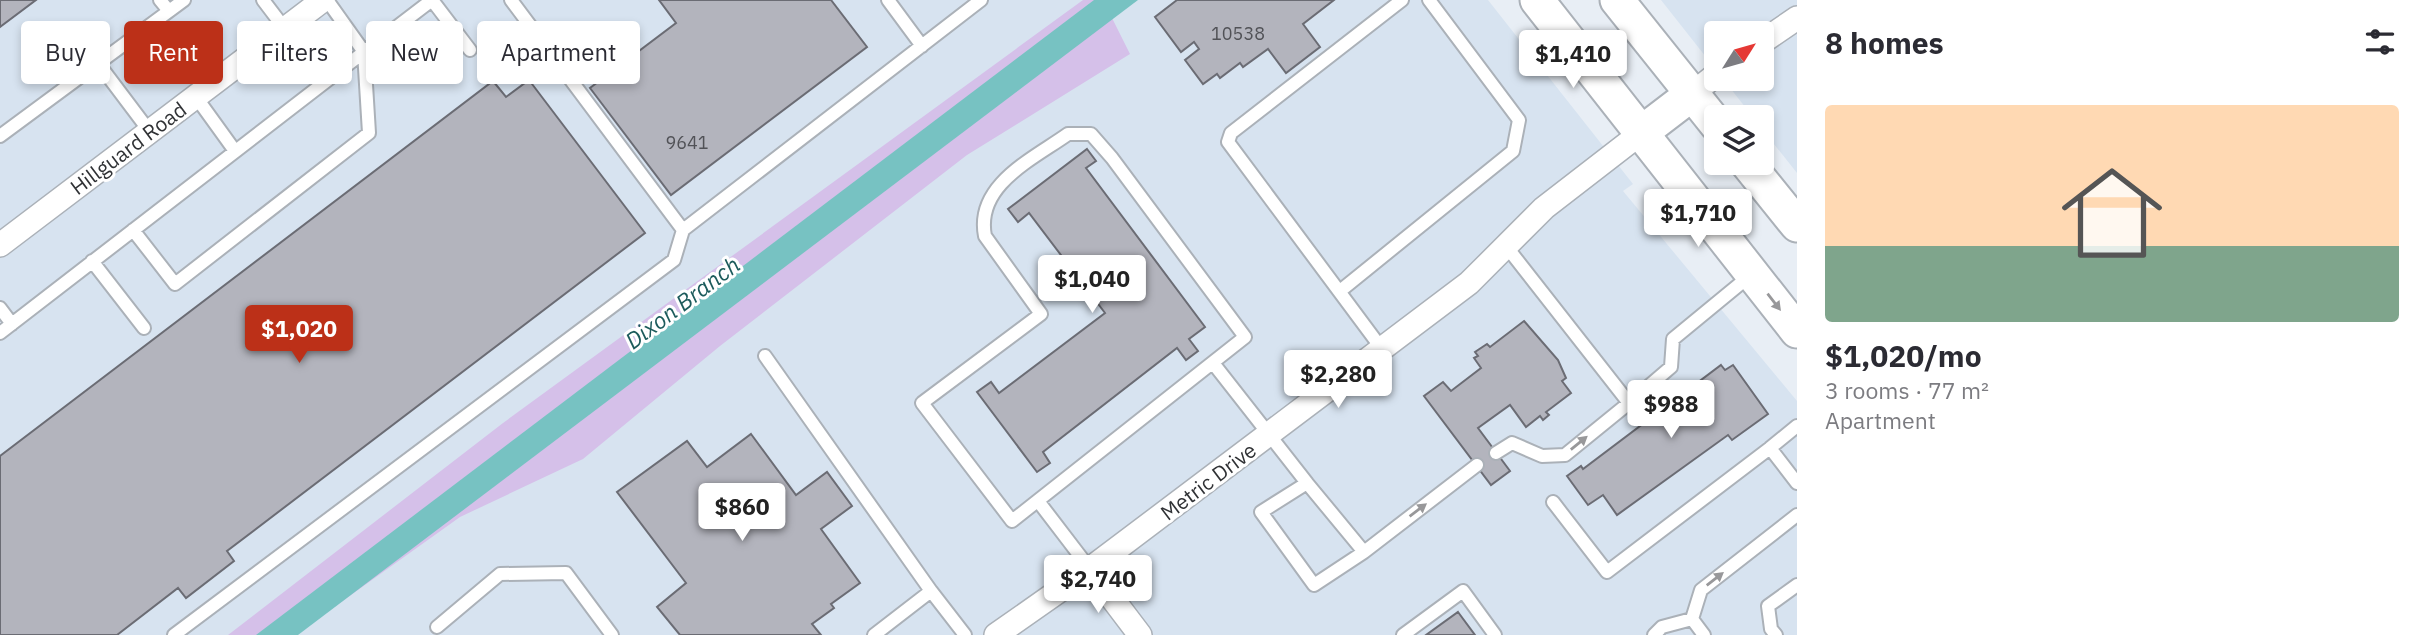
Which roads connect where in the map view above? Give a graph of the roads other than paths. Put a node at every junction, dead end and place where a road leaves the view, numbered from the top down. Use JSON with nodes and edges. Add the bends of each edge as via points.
{"nodes":[{"id":1,"x":160,"y":0,"type":"edge"},
{"id":2,"x":184,"y":0,"type":"edge"},
{"id":3,"x":263,"y":0,"type":"edge"},
{"id":4,"x":325,"y":0,"type":"edge"},
{"id":5,"x":511,"y":0,"type":"edge"},
{"id":6,"x":887,"y":0,"type":"edge"},
{"id":7,"x":981,"y":0,"type":"edge"},
{"id":8,"x":1402,"y":0,"type":"edge"},
{"id":9,"x":1429,"y":0,"type":"edge"},
{"id":10,"x":1537,"y":0,"type":"edge"},
{"id":11,"x":1617,"y":0,"type":"edge"},
{"id":12,"x":169,"y":11,"type":"junction"},
{"id":13,"x":1797,"y":18,"type":"edge"},
{"id":14,"x":279,"y":21,"type":"edge"},
{"id":15,"x":296,"y":21,"type":"edge"},
{"id":16,"x":1774,"y":34,"type":"edge"},
{"id":17,"x":922,"y":46,"type":"junction"},
{"id":18,"x":470,"y":50,"type":"dead end"},
{"id":19,"x":363,"y":52,"type":"junction"},
{"id":20,"x":110,"y":54,"type":"edge"},
{"id":21,"x":237,"y":66,"type":"edge"},
{"id":22,"x":110,"y":79,"type":"edge"},
{"id":23,"x":70,"y":84,"type":"edge"},
{"id":24,"x":1704,"y":84,"type":"edge"},
{"id":25,"x":196,"y":97,"type":"junction"},
{"id":26,"x":150,"y":132,"type":"junction"},
{"id":27,"x":1641,"y":133,"type":"junction"},
{"id":28,"x":0,"y":136,"type":"edge"},
{"id":29,"x":235,"y":151,"type":"junction"},
{"id":30,"x":1757,"y":175,"type":"edge"},
{"id":31,"x":1797,"y":225,"type":"edge"},
{"id":32,"x":133,"y":230,"type":"junction"},
{"id":33,"x":683,"y":230,"type":"junction"},
{"id":34,"x":0,"y":245,"type":"edge"},
{"id":35,"x":1506,"y":246,"type":"junction"},
{"id":36,"x":92,"y":261,"type":"junction"},
{"id":37,"x":1752,"y":274,"type":"junction"},
{"id":38,"x":1340,"y":291,"type":"junction"},
{"id":39,"x":0,"y":308,"type":"edge"},
{"id":40,"x":12,"y":324,"type":"junction"},
{"id":41,"x":144,"y":328,"type":"dead end"},
{"id":42,"x":1797,"y":331,"type":"edge"},
{"id":43,"x":0,"y":333,"type":"edge"},
{"id":44,"x":1382,"y":349,"type":"junction"},
{"id":45,"x":765,"y":356,"type":"dead end"},
{"id":46,"x":1213,"y":363,"type":"junction"},
{"id":47,"x":1629,"y":403,"type":"junction"},
{"id":48,"x":1797,"y":426,"type":"edge"},
{"id":49,"x":1270,"y":434,"type":"junction"},
{"id":50,"x":1770,"y":447,"type":"junction"},
{"id":51,"x":1496,"y":453,"type":"dead end"},
{"id":52,"x":1477,"y":465,"type":"dead end"},
{"id":53,"x":1307,"y":483,"type":"junction"},
{"id":54,"x":1797,"y":483,"type":"edge"},
{"id":55,"x":1038,"y":500,"type":"junction"},
{"id":56,"x":1553,"y":502,"type":"dead end"},
{"id":57,"x":1797,"y":515,"type":"edge"},
{"id":58,"x":1364,"y":552,"type":"junction"},
{"id":59,"x":1090,"y":569,"type":"junction"},
{"id":60,"x":1797,"y":584,"type":"edge"},
{"id":61,"x":931,"y":591,"type":"junction"},
{"id":62,"x":1692,"y":619,"type":"junction"},
{"id":63,"x":437,"y":627,"type":"dead end"},
{"id":64,"x":174,"y":635,"type":"edge"},
{"id":65,"x":612,"y":635,"type":"edge"},
{"id":66,"x":874,"y":635,"type":"edge"},
{"id":67,"x":965,"y":635,"type":"edge"},
{"id":68,"x":996,"y":635,"type":"edge"},
{"id":69,"x":1140,"y":635,"type":"edge"},
{"id":70,"x":1403,"y":635,"type":"edge"},
{"id":71,"x":1495,"y":635,"type":"edge"},
{"id":72,"x":1654,"y":635,"type":"edge"},
{"id":73,"x":1704,"y":635,"type":"edge"},
{"id":74,"x":1776,"y":635,"type":"edge"}],
"edges":[{"from":1,"to":12,"type":"lane"},
{"from":2,"to":12,"type":"lane"},
{"from":3,"to":14,"type":"lane"},
{"from":4,"to":15,"type":"street","name":"Hillguard Road"},
{"from":4,"to":19,"type":"lane"},
{"from":5,"to":33,"type":"lane"},
{"from":6,"to":17,"type":"lane"},
{"from":7,"to":17,"type":"lane"},
{"from":8,"to":38,"type":"lane","via":[[1231,133],[1228,142]]},
{"from":9,"to":38,"type":"lane","via":[[1519,121],[1513,151]]},
{"from":10,"to":27,"type":"main road"},
{"from":11,"to":24,"type":"main road"},
{"from":12,"to":20,"type":"lane"},
{"from":13,"to":16,"type":"street"},
{"from":17,"to":33,"type":"lane"},
{"from":18,"to":19,"type":"lane","via":[[432,0]]},
{"from":19,"to":29,"type":"lane"},
{"from":19,"to":32,"type":"lane","via":[[369,133],[175,284]]},
{"from":21,"to":25,"type":"street","name":"Hillguard Road"},
{"from":22,"to":26,"type":"lane"},
{"from":23,"to":28,"type":"lane"},
{"from":24,"to":27,"type":"main road"},
{"from":25,"to":26,"type":"street","name":"Hillguard Road"},
{"from":25,"to":29,"type":"lane"},
{"from":26,"to":34,"type":"street","name":"Hillguard Road"},
{"from":27,"to":35,"type":"street","name":"Metric Drive","via":[[1558,196]]},
{"from":27,"to":37,"type":"main road"},
{"from":29,"to":32,"type":"lane"},
{"from":30,"to":31,"type":"main road"},
{"from":32,"to":36,"type":"lane"},
{"from":33,"to":64,"type":"lane","via":[[674,260]]},
{"from":35,"to":44,"type":"street","name":"Metric Drive","via":[[1469,283]]},
{"from":35,"to":47,"type":"lane"},
{"from":36,"to":40,"type":"lane"},
{"from":36,"to":41,"type":"lane"},
{"from":37,"to":42,"type":"main road","one_way":true},
{"from":37,"to":47,"type":"lane","via":[[1673,339],[1671,367]]},
{"from":38,"to":44,"type":"lane"},
{"from":39,"to":40,"type":"lane"},
{"from":40,"to":43,"type":"lane"},
{"from":44,"to":49,"type":"street","name":"Metric Drive"},
{"from":45,"to":61,"type":"lane"},
{"from":46,"to":49,"type":"lane"},
{"from":46,"to":55,"type":"lane"},
{"from":46,"to":55,"type":"lane","via":[[1245,337],[1091,134],[1068,134],[998,184],[987,206],[985,236],[1041,314],[922,403],[1012,521]]},
{"from":51,"to":47,"type":"lane","one_way":true,"via":[[1512,443],[1542,456],[1565,455]]},
{"from":48,"to":50,"type":"lane"},
{"from":49,"to":53,"type":"lane"},
{"from":49,"to":59,"type":"street","name":"Metric Drive"},
{"from":50,"to":54,"type":"lane"},
{"from":50,"to":56,"type":"lane","via":[[1607,572]]},
{"from":58,"to":52,"type":"lane","one_way":true},
{"from":53,"to":58,"type":"lane"},
{"from":53,"to":58,"type":"lane","via":[[1261,512],[1314,585]]},
{"from":55,"to":59,"type":"lane"},
{"from":62,"to":57,"type":"lane","one_way":true,"via":[[1701,590]]},
{"from":59,"to":68,"type":"street","name":"Metric Drive"},
{"from":59,"to":69,"type":"street"},
{"from":60,"to":74,"type":"lane","via":[[1768,606]]},
{"from":61,"to":66,"type":"lane"},
{"from":61,"to":67,"type":"lane"},
{"from":62,"to":72,"type":"lane","via":[[1662,627]]},
{"from":62,"to":73,"type":"lane"},
{"from":63,"to":65,"type":"lane","via":[[500,573],[566,573]]},
{"from":70,"to":71,"type":"lane","via":[[1463,591]]}]}
